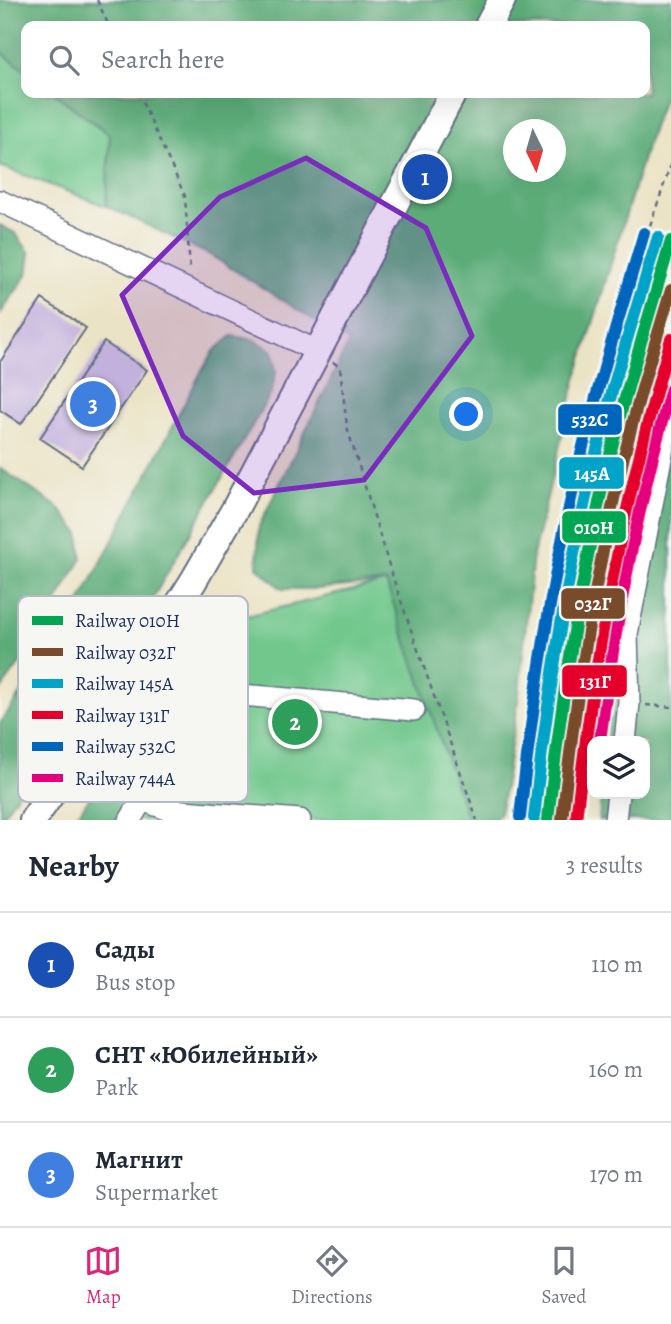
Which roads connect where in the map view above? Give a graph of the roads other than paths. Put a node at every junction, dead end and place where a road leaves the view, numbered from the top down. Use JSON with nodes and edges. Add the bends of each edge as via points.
{"nodes":[{"id":1,"x":502,"y":0,"type":"edge"},
{"id":2,"x":491,"y":21,"type":"edge"},
{"id":3,"x":450,"y":98,"type":"edge"},
{"id":4,"x":0,"y":201,"type":"edge"},
{"id":5,"x":317,"y":351,"type":"junction"},
{"id":6,"x":671,"y":406,"type":"edge"},
{"id":7,"x":183,"y":596,"type":"edge"},
{"id":8,"x":248,"y":696,"type":"edge"},
{"id":9,"x":414,"y":710,"type":"dead end"},
{"id":10,"x":626,"y":736,"type":"edge"},
{"id":11,"x":617,"y":799,"type":"edge"},
{"id":12,"x":45,"y":802,"type":"edge"},
{"id":13,"x":141,"y":802,"type":"edge"},
{"id":14,"x":148,"y":802,"type":"edge"},
{"id":15,"x":33,"y":820,"type":"edge"},
{"id":16,"x":130,"y":820,"type":"edge"},
{"id":17,"x":300,"y":820,"type":"edge"},
{"id":18,"x":615,"y":820,"type":"edge"}],
"edges":[{"from":1,"to":2,"type":"main road"},
{"from":3,"to":5,"type":"main road"},
{"from":4,"to":5,"type":"street"},
{"from":5,"to":7,"type":"main road","via":[[235,509]]},
{"from":6,"to":10,"type":"street","via":[[627,634]]},
{"from":8,"to":9,"type":"street"},
{"from":11,"to":18,"type":"street"},
{"from":12,"to":15,"type":"main road"},
{"from":13,"to":16,"type":"street"},
{"from":14,"to":17,"type":"street","via":[[170,810]]}]}
